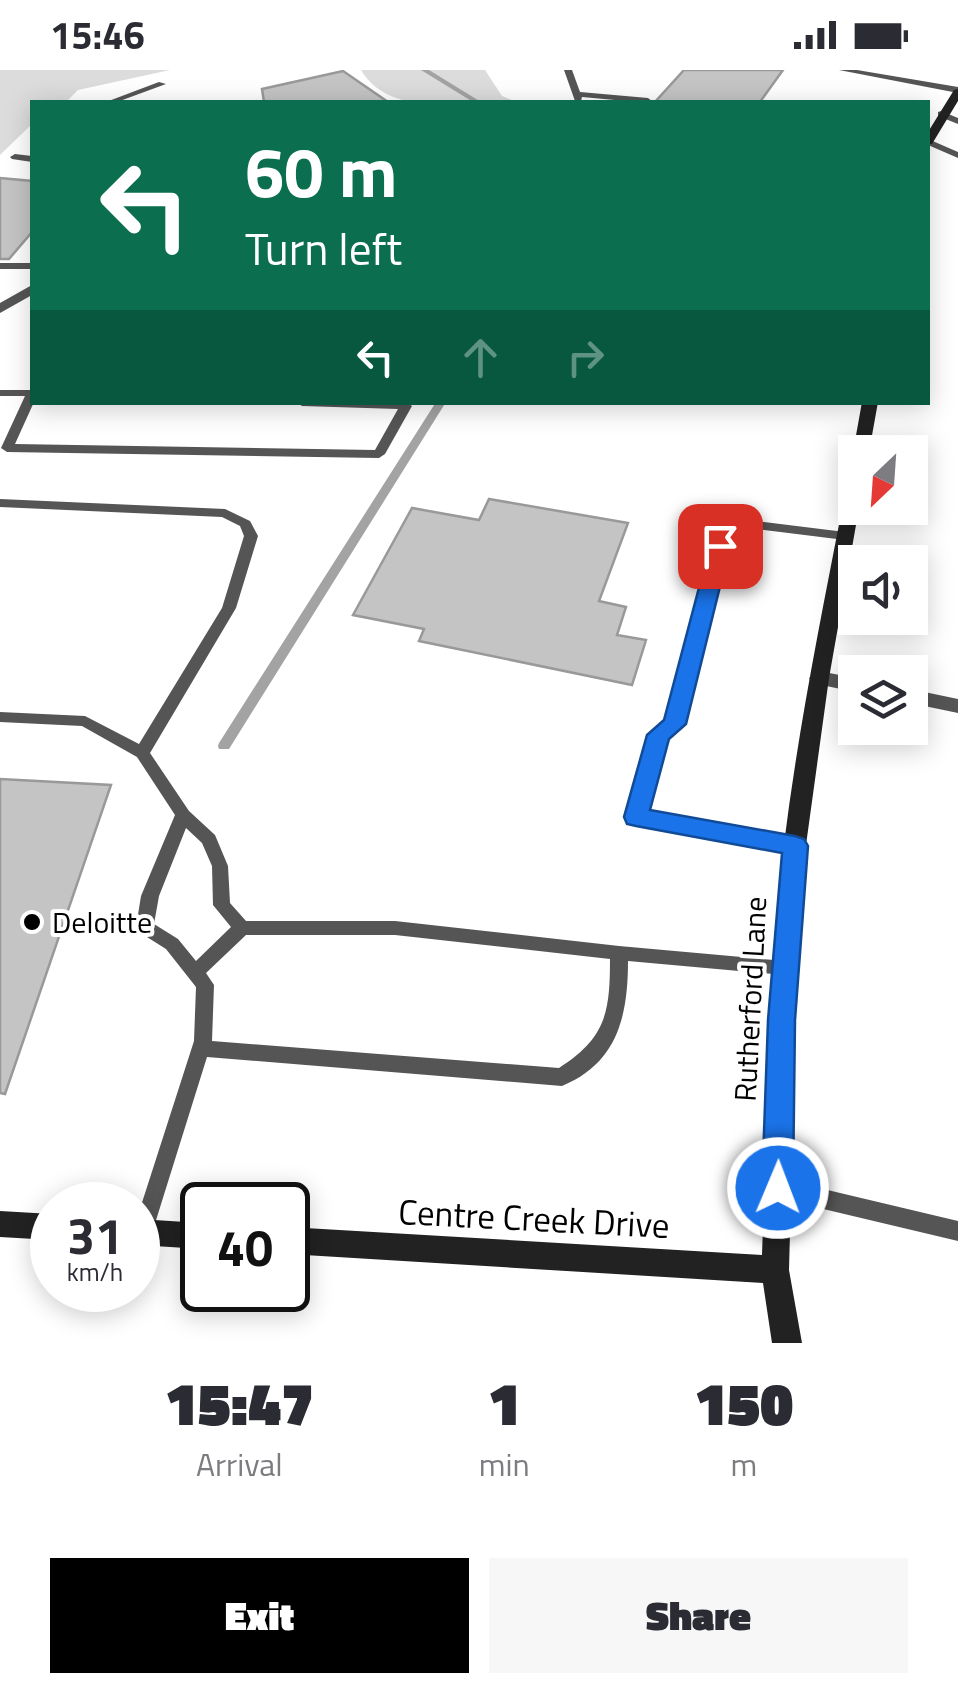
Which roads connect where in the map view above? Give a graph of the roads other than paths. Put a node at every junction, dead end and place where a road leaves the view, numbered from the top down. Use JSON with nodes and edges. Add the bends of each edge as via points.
{"nodes":[{"id":1,"x":568,"y":70,"type":"edge"},
{"id":2,"x":843,"y":70,"type":"edge"},
{"id":3,"x":162,"y":84,"type":"dead end"},
{"id":4,"x":958,"y":91,"type":"edge"},
{"id":5,"x":578,"y":98,"type":"edge"},
{"id":6,"x":116,"y":100,"type":"edge"},
{"id":7,"x":648,"y":100,"type":"edge"},
{"id":8,"x":941,"y":114,"type":"junction"},
{"id":9,"x":958,"y":121,"type":"edge"},
{"id":10,"x":930,"y":138,"type":"edge"},
{"id":11,"x":930,"y":143,"type":"edge"},
{"id":12,"x":958,"y":155,"type":"edge"},
{"id":13,"x":15,"y":157,"type":"dead end"},
{"id":14,"x":30,"y":159,"type":"edge"},
{"id":15,"x":0,"y":266,"type":"edge"},
{"id":16,"x":30,"y":266,"type":"edge"},
{"id":17,"x":30,"y":290,"type":"edge"},
{"id":18,"x":0,"y":309,"type":"edge"},
{"id":19,"x":0,"y":392,"type":"edge"},
{"id":20,"x":30,"y":394,"type":"edge"},
{"id":21,"x":30,"y":398,"type":"edge"},
{"id":22,"x":380,"y":405,"type":"edge"},
{"id":23,"x":869,"y":405,"type":"edge"},
{"id":24,"x":863,"y":435,"type":"edge"},
{"id":25,"x":0,"y":503,"type":"edge"},
{"id":26,"x":848,"y":525,"type":"edge"},
{"id":27,"x":846,"y":536,"type":"junction"},
{"id":28,"x":820,"y":678,"type":"junction"},
{"id":29,"x":838,"y":682,"type":"edge"},
{"id":30,"x":928,"y":700,"type":"edge"},
{"id":31,"x":958,"y":706,"type":"edge"},
{"id":32,"x":0,"y":717,"type":"edge"},
{"id":33,"x":142,"y":753,"type":"junction"},
{"id":34,"x":183,"y":815,"type":"junction"},
{"id":35,"x":795,"y":846,"type":"junction"},
{"id":36,"x":242,"y":928,"type":"junction"},
{"id":37,"x":619,"y":953,"type":"junction"},
{"id":38,"x":785,"y":968,"type":"junction"},
{"id":39,"x":195,"y":973,"type":"junction"},
{"id":40,"x":200,"y":1048,"type":"junction"},
{"id":41,"x":156,"y":1182,"type":"edge"},
{"id":42,"x":778,"y":1188,"type":"junction"},
{"id":43,"x":0,"y":1224,"type":"edge"},
{"id":44,"x":30,"y":1226,"type":"edge"},
{"id":45,"x":958,"y":1231,"type":"edge"},
{"id":46,"x":310,"y":1242,"type":"edge"},
{"id":47,"x":775,"y":1270,"type":"junction"},
{"id":48,"x":787,"y":1343,"type":"edge"}],
"edges":[{"from":1,"to":5,"type":"lane"},
{"from":2,"to":4,"type":"lane"},
{"from":3,"to":6,"type":"lane"},
{"from":4,"to":8,"type":"street"},
{"from":5,"to":7,"type":"lane"},
{"from":8,"to":9,"type":"lane"},
{"from":8,"to":10,"type":"street"},
{"from":11,"to":12,"type":"lane"},
{"from":13,"to":14,"type":"lane"},
{"from":15,"to":16,"type":"lane"},
{"from":17,"to":18,"type":"street"},
{"from":19,"to":20,"type":"lane"},
{"from":21,"to":22,"type":"lane","via":[[7,448],[379,454],[406,406]]},
{"from":23,"to":24,"type":"street"},
{"from":25,"to":33,"type":"lane","via":[[225,512],[245,524],[251,536],[230,608]]},
{"from":26,"to":27,"type":"street","name":"Rutherford Lane"},
{"from":27,"to":28,"type":"street","name":"Rutherford Lane"},
{"from":27,"to":35,"type":"lane","via":[[748,524],[729,530],[675,724],[659,735],[636,817]]},
{"from":28,"to":29,"type":"street"},
{"from":28,"to":35,"type":"street","name":"Rutherford Lane"},
{"from":30,"to":31,"type":"street"},
{"from":32,"to":33,"type":"lane","via":[[84,721]]},
{"from":33,"to":34,"type":"lane"},
{"from":34,"to":36,"type":"lane","via":[[210,839],[222,904]]},
{"from":34,"to":39,"type":"lane","via":[[150,896],[145,927],[172,944]]},
{"from":35,"to":38,"type":"street","name":"Rutherford Lane"},
{"from":36,"to":37,"type":"lane","via":[[395,928]]},
{"from":36,"to":39,"type":"lane"},
{"from":37,"to":38,"type":"lane"},
{"from":37,"to":40,"type":"lane","via":[[619,1010],[595,1057],[562,1077]]},
{"from":38,"to":42,"type":"street","name":"Rutherford Lane"},
{"from":39,"to":40,"type":"lane","via":[[205,985]]},
{"from":40,"to":41,"type":"lane"},
{"from":42,"to":45,"type":"lane"},
{"from":42,"to":47,"type":"street","name":"Rutherford Lane"},
{"from":43,"to":44,"type":"street"},
{"from":46,"to":47,"type":"street","name":"Centre Creek Drive"},
{"from":47,"to":48,"type":"street","name":"Rutherford Lane"}]}
